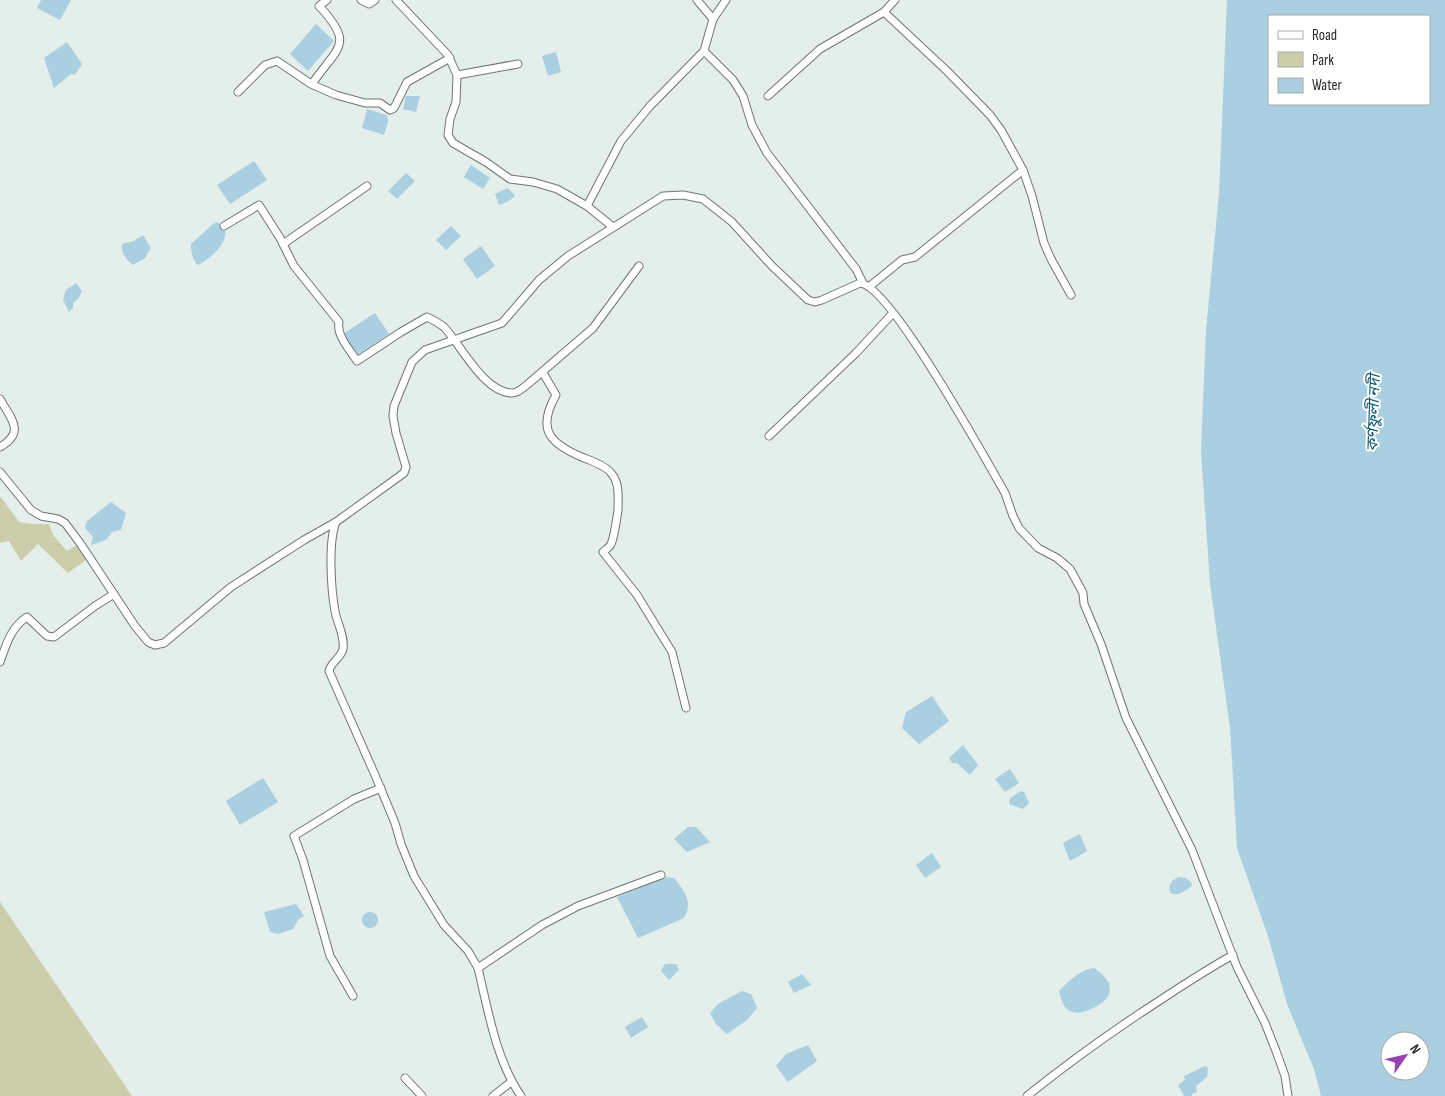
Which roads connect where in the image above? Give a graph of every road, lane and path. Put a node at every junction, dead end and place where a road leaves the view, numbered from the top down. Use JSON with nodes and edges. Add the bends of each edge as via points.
{"nodes":[{"id":1,"x":327,"y":0,"type":"edge"},
{"id":2,"x":360,"y":0,"type":"edge"},
{"id":3,"x":375,"y":0,"type":"edge"},
{"id":4,"x":396,"y":0,"type":"edge"},
{"id":5,"x":697,"y":0,"type":"edge"},
{"id":6,"x":726,"y":0,"type":"edge"},
{"id":7,"x":895,"y":0,"type":"edge"},
{"id":8,"x":884,"y":12,"type":"junction"},
{"id":9,"x":713,"y":19,"type":"junction"},
{"id":10,"x":704,"y":50,"type":"junction"},
{"id":11,"x":450,"y":58,"type":"junction"},
{"id":12,"x":518,"y":64,"type":"dead end"},
{"id":13,"x":457,"y":75,"type":"junction"},
{"id":14,"x":312,"y":84,"type":"junction"},
{"id":15,"x":238,"y":92,"type":"dead end"},
{"id":16,"x":768,"y":96,"type":"dead end"},
{"id":17,"x":1023,"y":170,"type":"junction"},
{"id":18,"x":367,"y":186,"type":"dead end"},
{"id":19,"x":587,"y":206,"type":"junction"},
{"id":20,"x":224,"y":226,"type":"dead end"},
{"id":21,"x":613,"y":226,"type":"junction"},
{"id":22,"x":283,"y":244,"type":"junction"},
{"id":23,"x":639,"y":266,"type":"dead end"},
{"id":24,"x":867,"y":285,"type":"junction"},
{"id":25,"x":1071,"y":295,"type":"dead end"},
{"id":26,"x":893,"y":313,"type":"junction"},
{"id":27,"x":454,"y":340,"type":"junction"},
{"id":28,"x":543,"y":373,"type":"junction"},
{"id":29,"x":0,"y":399,"type":"edge"},
{"id":30,"x":769,"y":436,"type":"dead end"},
{"id":31,"x":0,"y":448,"type":"edge"},
{"id":32,"x":0,"y":472,"type":"edge"},
{"id":33,"x":336,"y":522,"type":"junction"},
{"id":34,"x":114,"y":594,"type":"junction"},
{"id":35,"x":0,"y":662,"type":"edge"},
{"id":36,"x":686,"y":708,"type":"dead end"},
{"id":37,"x":381,"y":788,"type":"junction"},
{"id":38,"x":662,"y":875,"type":"dead end"},
{"id":39,"x":1233,"y":955,"type":"junction"},
{"id":40,"x":478,"y":968,"type":"junction"},
{"id":41,"x":353,"y":996,"type":"dead end"},
{"id":42,"x":404,"y":1078,"type":"dead end"},
{"id":43,"x":511,"y":1082,"type":"junction"},
{"id":44,"x":422,"y":1096,"type":"edge"},
{"id":45,"x":493,"y":1096,"type":"edge"},
{"id":46,"x":521,"y":1096,"type":"edge"},
{"id":47,"x":1027,"y":1096,"type":"edge"},
{"id":48,"x":1288,"y":1096,"type":"edge"}],
"edges":[{"from":1,"to":14,"type":"street","via":[[319,6],[335,24],[341,36],[340,43]]},
{"from":2,"to":3,"type":"street","via":[[369,4]]},
{"from":4,"to":11,"type":"street"},
{"from":5,"to":9,"type":"street"},
{"from":6,"to":9,"type":"street"},
{"from":7,"to":8,"type":"street"},
{"from":8,"to":16,"type":"street","via":[[820,50]]},
{"from":8,"to":17,"type":"street","via":[[990,115]]},
{"from":9,"to":10,"type":"street"},
{"from":10,"to":19,"type":"street","via":[[621,141]]},
{"from":10,"to":24,"type":"street","via":[[733,80],[743,96],[767,154]]},
{"from":11,"to":13,"type":"street"},
{"from":11,"to":14,"type":"street","via":[[407,82],[390,110],[380,103],[353,100]]},
{"from":12,"to":13,"type":"street"},
{"from":13,"to":19,"type":"street","via":[[456,102],[448,135],[453,143],[510,179],[557,189]]},
{"from":14,"to":15,"type":"street","via":[[277,61],[265,65]]},
{"from":17,"to":24,"type":"street","via":[[915,257],[902,260]]},
{"from":17,"to":25,"type":"street","via":[[1044,243]]},
{"from":18,"to":22,"type":"street"},
{"from":19,"to":21,"type":"street"},
{"from":20,"to":22,"type":"street","via":[[258,205]]},
{"from":21,"to":24,"type":"street","via":[[663,196],[684,195],[703,199],[732,222],[808,300],[816,302],[860,283]]},
{"from":21,"to":27,"type":"street","via":[[539,280],[502,323]]},
{"from":22,"to":27,"type":"street","via":[[294,266],[339,322],[338,328],[356,361],[428,316]]},
{"from":23,"to":28,"type":"street","via":[[593,328]]},
{"from":24,"to":26,"type":"street"},
{"from":26,"to":30,"type":"street"},
{"from":26,"to":39,"type":"street","via":[[918,346],[964,422],[1005,493],[1019,528],[1038,548],[1070,569],[1083,593],[1084,604],[1126,718],[1192,850]]},
{"from":27,"to":28,"type":"street","via":[[480,375],[510,393],[517,392]]},
{"from":27,"to":33,"type":"street","via":[[425,350],[412,362],[394,406],[394,424],[406,467],[404,472]]},
{"from":28,"to":36,"type":"street","via":[[556,395],[548,409],[545,426],[551,438],[572,453],[611,471],[617,484],[617,521],[611,544],[603,552],[637,595],[672,652]]},
{"from":29,"to":31,"type":"street","via":[[14,423],[15,432],[10,441]]},
{"from":32,"to":34,"type":"street","via":[[31,510],[66,524]]},
{"from":33,"to":34,"type":"street","via":[[230,587],[164,643],[148,642]]},
{"from":33,"to":37,"type":"street","via":[[332,532],[332,571],[335,612],[343,648],[329,671]]},
{"from":34,"to":35,"type":"street","via":[[54,637],[47,636],[27,617],[13,631]]},
{"from":37,"to":40,"type":"street","via":[[414,876],[444,925],[468,951]]},
{"from":37,"to":41,"type":"street","via":[[354,799],[294,836],[330,956]]},
{"from":38,"to":40,"type":"street","via":[[578,906],[542,925]]},
{"from":39,"to":47,"type":"street","via":[[1130,1020],[1052,1074]]},
{"from":39,"to":48,"type":"street","via":[[1276,1051]]},
{"from":40,"to":43,"type":"street","via":[[487,1013]]},
{"from":42,"to":44,"type":"street"},
{"from":43,"to":45,"type":"street"},
{"from":43,"to":46,"type":"street"}]}
